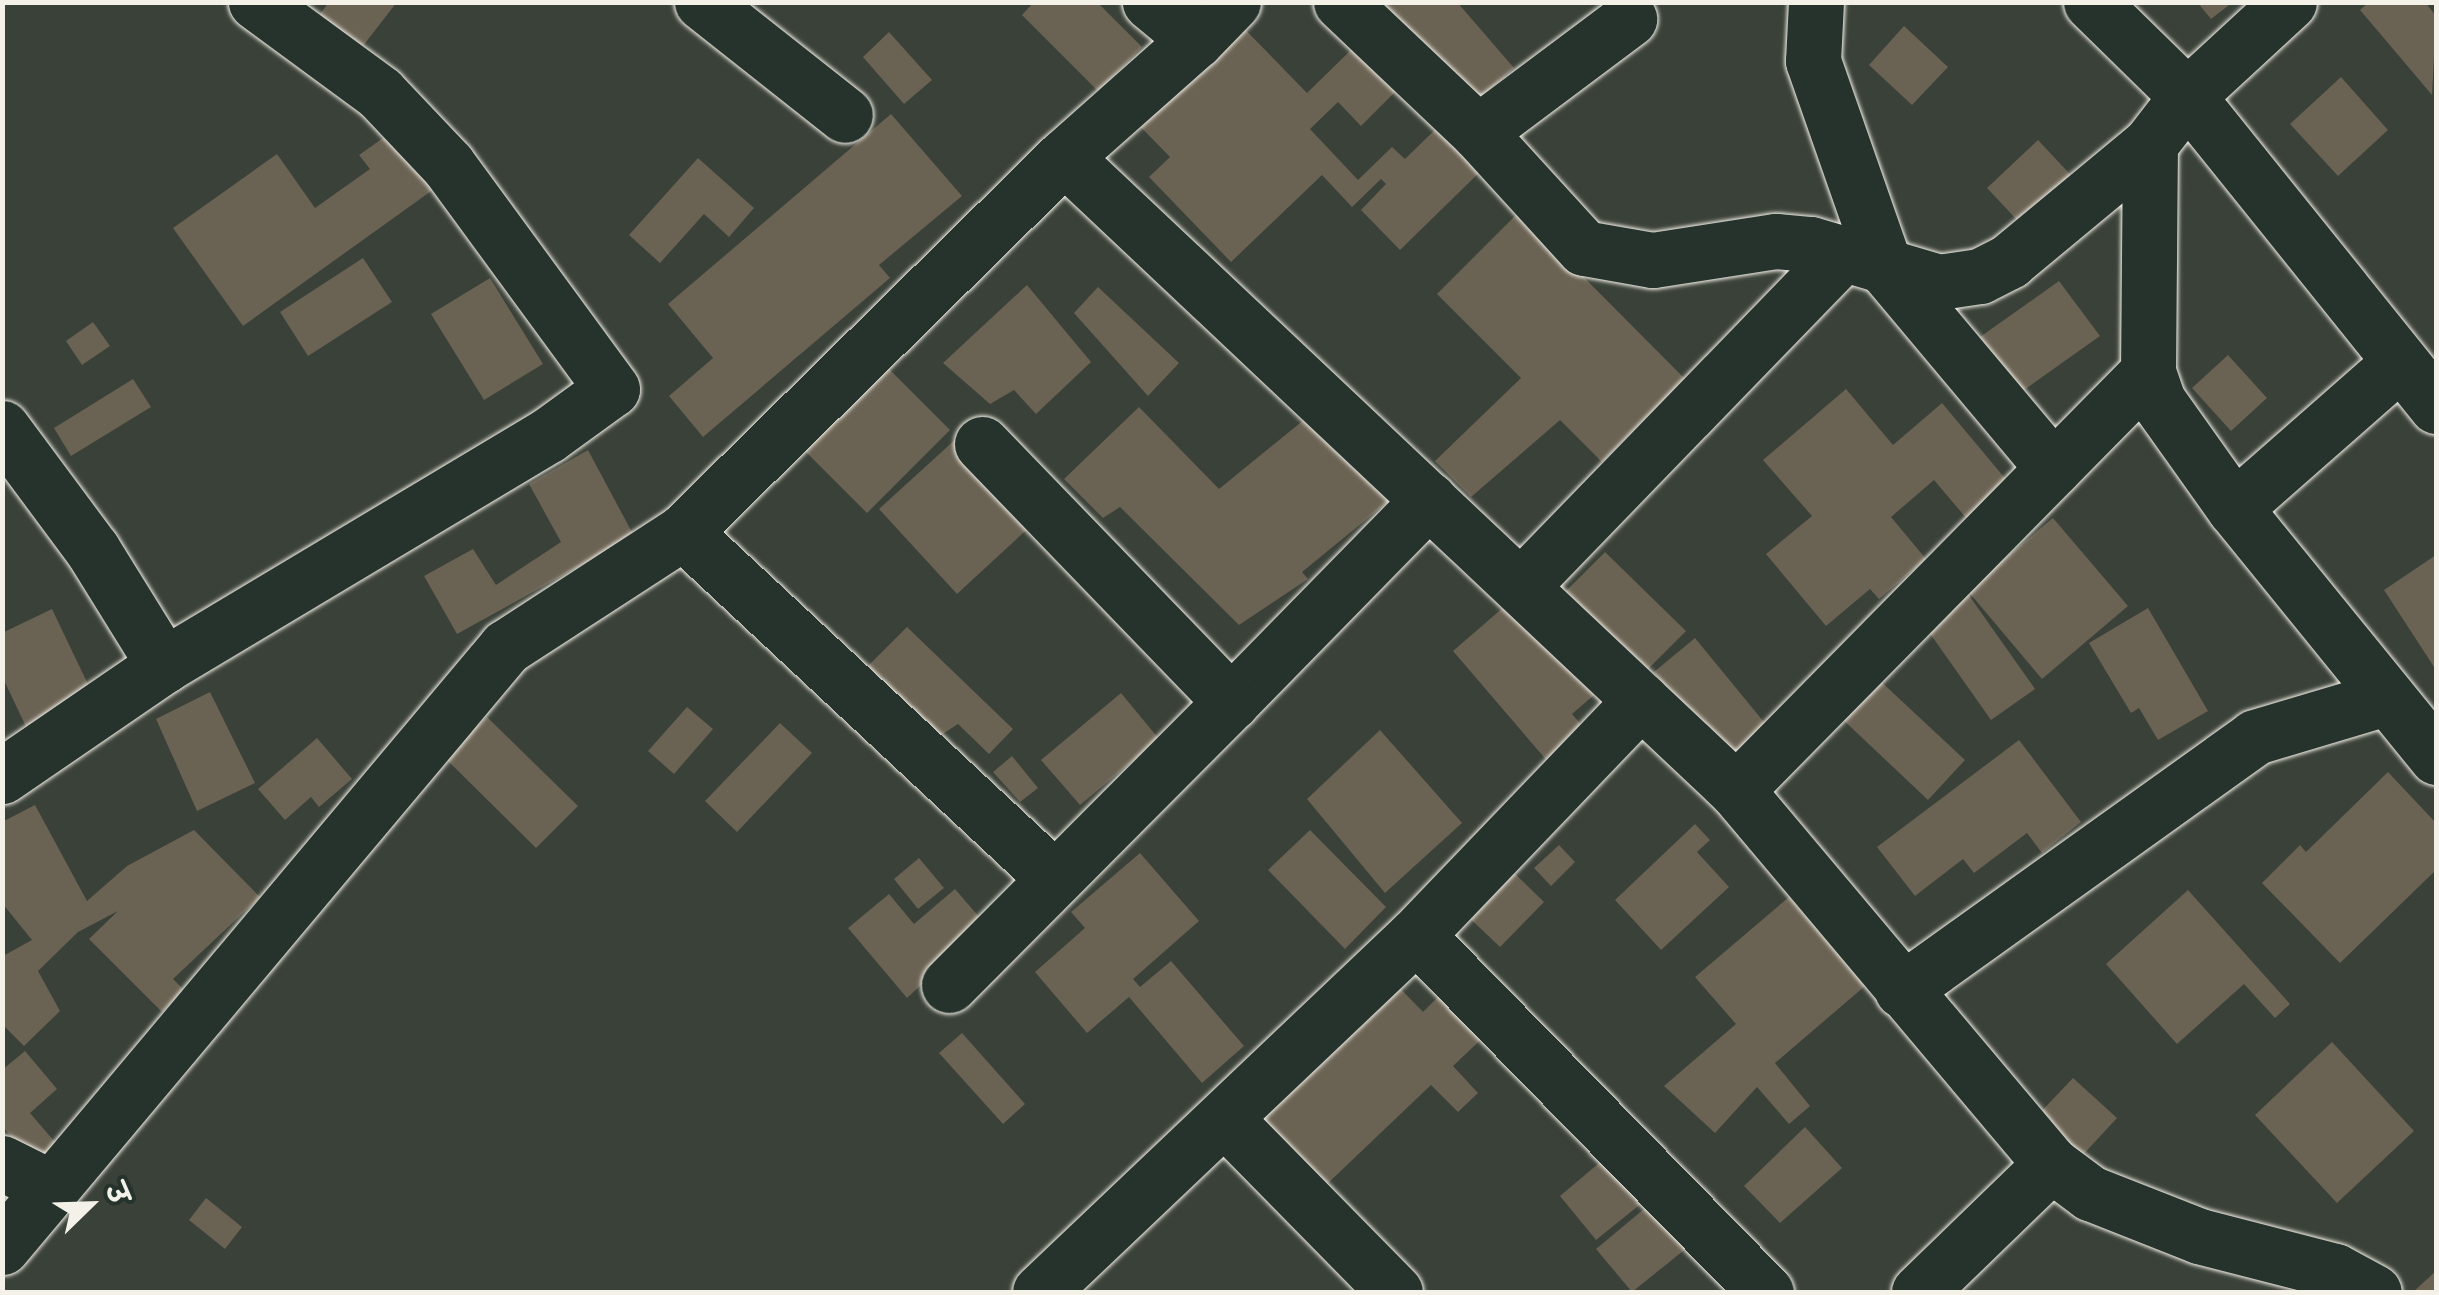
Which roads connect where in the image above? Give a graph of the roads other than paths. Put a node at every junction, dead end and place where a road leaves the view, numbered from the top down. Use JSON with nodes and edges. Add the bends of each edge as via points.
{"nodes":[{"id":1,"x":256,"y":2,"type":"edge"},
{"id":2,"x":702,"y":2,"type":"edge"},
{"id":3,"x":1150,"y":2,"type":"edge"},
{"id":4,"x":1341,"y":2,"type":"edge"},
{"id":5,"x":1816,"y":2,"type":"edge"},
{"id":6,"x":2091,"y":2,"type":"edge"},
{"id":7,"x":2289,"y":2,"type":"edge"},
{"id":8,"x":1629,"y":19,"type":"dead end"},
{"id":9,"x":1214,"y":21,"type":"edge"},
{"id":10,"x":2186,"y":96,"type":"junction"},
{"id":11,"x":846,"y":115,"type":"dead end"},
{"id":12,"x":1478,"y":132,"type":"junction"},
{"id":13,"x":2150,"y":144,"type":"junction"},
{"id":14,"x":1064,"y":156,"type":"junction"},
{"id":15,"x":1864,"y":262,"type":"junction"},
{"id":16,"x":2148,"y":372,"type":"junction"},
{"id":17,"x":2423,"y":378,"type":"edge"},
{"id":18,"x":2,"y":428,"type":"edge"},
{"id":19,"x":982,"y":444,"type":"dead end"},
{"id":20,"x":2053,"y":468,"type":"junction"},
{"id":21,"x":1428,"y":500,"type":"junction"},
{"id":22,"x":2234,"y":508,"type":"junction"},
{"id":23,"x":682,"y":532,"type":"junction"},
{"id":24,"x":1521,"y":586,"type":"junction"},
{"id":25,"x":164,"y":665,"type":"junction"},
{"id":26,"x":2386,"y":698,"type":"junction"},
{"id":27,"x":1641,"y":700,"type":"junction"},
{"id":28,"x":1231,"y":702,"type":"junction"},
{"id":29,"x":2436,"y":757,"type":"edge"},
{"id":30,"x":2,"y":776,"type":"edge"},
{"id":31,"x":1736,"y":790,"type":"junction"},
{"id":32,"x":1054,"y":878,"type":"junction"},
{"id":33,"x":1416,"y":935,"type":"junction"},
{"id":34,"x":948,"y":985,"type":"dead end"},
{"id":35,"x":1902,"y":990,"type":"junction"},
{"id":36,"x":1224,"y":1118,"type":"junction"},
{"id":37,"x":2,"y":1163,"type":"edge"},
{"id":38,"x":2051,"y":1164,"type":"junction"},
{"id":39,"x":52,"y":1188,"type":"junction"},
{"id":40,"x":2,"y":1248,"type":"edge"},
{"id":41,"x":1040,"y":1292,"type":"edge"},
{"id":42,"x":1395,"y":1292,"type":"edge"},
{"id":43,"x":1766,"y":1292,"type":"edge"},
{"id":44,"x":1919,"y":1292,"type":"edge"},
{"id":45,"x":2374,"y":1292,"type":"edge"}],
"edges":[{"from":1,"to":25,"type":"street","via":[[380,93],[448,165],[612,389],[548,436]]},
{"from":2,"to":11,"type":"street"},
{"from":3,"to":9,"type":"street"},
{"from":4,"to":12,"type":"street"},
{"from":5,"to":15,"type":"street","via":[[1813,61]]},
{"from":6,"to":10,"type":"street"},
{"from":7,"to":10,"type":"street"},
{"from":8,"to":12,"type":"street"},
{"from":9,"to":14,"type":"street"},
{"from":10,"to":13,"type":"street"},
{"from":10,"to":17,"type":"street"},
{"from":12,"to":15,"type":"street","via":[[1584,248],[1653,260],[1776,241]]},
{"from":13,"to":15,"type":"street","via":[[2009,261],[1980,276],[1940,282]]},
{"from":13,"to":16,"type":"street"},
{"from":14,"to":21,"type":"street"},
{"from":14,"to":23,"type":"street"},
{"from":15,"to":20,"type":"street"},
{"from":15,"to":24,"type":"street"},
{"from":16,"to":20,"type":"street"},
{"from":16,"to":22,"type":"street","via":[[2158,401]]},
{"from":17,"to":22,"type":"street"},
{"from":18,"to":25,"type":"street","via":[[92,549]]},
{"from":19,"to":28,"type":"street"},
{"from":20,"to":31,"type":"street"},
{"from":21,"to":24,"type":"street"},
{"from":21,"to":28,"type":"street"},
{"from":22,"to":26,"type":"street"},
{"from":23,"to":32,"type":"street"},
{"from":23,"to":39,"type":"street","via":[[506,647]]},
{"from":24,"to":27,"type":"street"},
{"from":25,"to":30,"type":"street"},
{"from":26,"to":29,"type":"street"},
{"from":26,"to":35,"type":"street","via":[[2255,737]]},
{"from":27,"to":31,"type":"street"},
{"from":27,"to":33,"type":"street"},
{"from":28,"to":32,"type":"street"},
{"from":31,"to":35,"type":"street"},
{"from":32,"to":34,"type":"street"},
{"from":33,"to":36,"type":"street"},
{"from":33,"to":43,"type":"street"},
{"from":35,"to":38,"type":"street"},
{"from":36,"to":41,"type":"street"},
{"from":36,"to":42,"type":"street"},
{"from":37,"to":39,"type":"street"},
{"from":38,"to":44,"type":"street"},
{"from":38,"to":45,"type":"street","via":[[2090,1193],[2199,1236],[2335,1272]]},
{"from":39,"to":40,"type":"street"}]}
